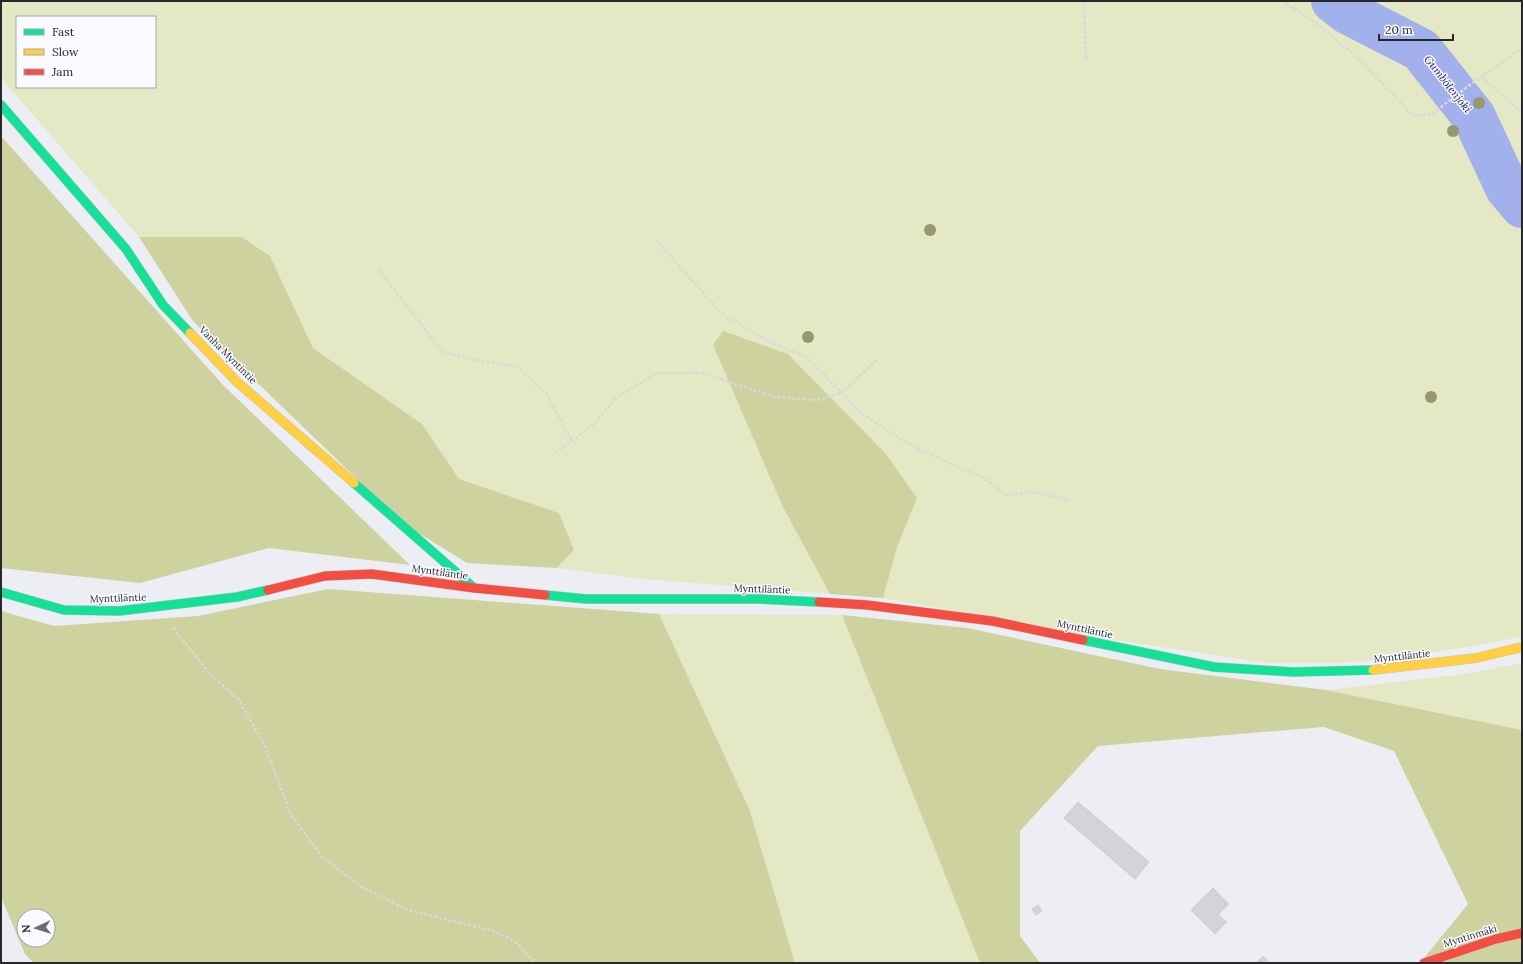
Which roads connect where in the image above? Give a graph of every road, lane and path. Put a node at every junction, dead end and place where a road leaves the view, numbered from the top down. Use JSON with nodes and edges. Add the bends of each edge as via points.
{"nodes":[{"id":1,"x":1084,"y":1,"type":"edge"},
{"id":2,"x":1282,"y":1,"type":"edge"},
{"id":3,"x":1522,"y":49,"type":"edge"},
{"id":4,"x":1086,"y":60,"type":"dead end"},
{"id":5,"x":1482,"y":77,"type":"junction"},
{"id":6,"x":1,"y":105,"type":"edge"},
{"id":7,"x":1522,"y":112,"type":"edge"},
{"id":8,"x":655,"y":239,"type":"dead end"},
{"id":9,"x":378,"y":269,"type":"dead end"},
{"id":10,"x":877,"y":360,"type":"dead end"},
{"id":11,"x":841,"y":393,"type":"junction"},
{"id":12,"x":572,"y":441,"type":"junction"},
{"id":13,"x":555,"y":453,"type":"dead end"},
{"id":14,"x":1070,"y":500,"type":"dead end"},
{"id":15,"x":474,"y":588,"type":"junction"},
{"id":16,"x":1,"y":592,"type":"edge"},
{"id":17,"x":156,"y":607,"type":"junction"},
{"id":18,"x":1522,"y":647,"type":"edge"},
{"id":19,"x":1522,"y":932,"type":"edge"},
{"id":20,"x":535,"y":963,"type":"edge"},
{"id":21,"x":1424,"y":963,"type":"edge"}],
"edges":[{"from":1,"to":4,"type":"path"},
{"from":2,"to":5,"type":"path","via":[[1318,25],[1360,60],[1413,116],[1432,114]]},
{"from":3,"to":5,"type":"path"},
{"from":5,"to":7,"type":"path"},
{"from":6,"to":15,"type":"street","name":"Vanha Myntintie","via":[[126,249],[163,305],[232,376]]},
{"from":8,"to":11,"type":"path","via":[[721,313],[762,338],[808,358]]},
{"from":9,"to":12,"type":"path","via":[[443,352],[518,367],[547,395]]},
{"from":10,"to":11,"type":"path"},
{"from":11,"to":12,"type":"path","via":[[818,400],[775,397],[702,373],[657,372],[617,397],[593,425]]},
{"from":11,"to":14,"type":"path","via":[[860,412],[901,440],[982,476],[1006,495],[1031,492]]},
{"from":12,"to":13,"type":"path"},
{"from":15,"to":17,"type":"street","name":"Mynttiläntie","via":[[372,574],[326,576],[237,597]]},
{"from":15,"to":18,"type":"street","name":"Mynttiläntie","via":[[586,599],[759,599],[867,605],[992,621],[1214,667],[1293,672],[1373,670],[1476,658]]},
{"from":16,"to":17,"type":"street","name":"Mynttiläntie","via":[[64,610],[119,611]]},
{"from":17,"to":20,"type":"path","via":[[210,674],[238,699],[265,746],[290,813],[322,857],[360,886],[405,909],[494,932],[517,943]]},
{"from":19,"to":21,"type":"street","name":"Myntinmäki"}]}
